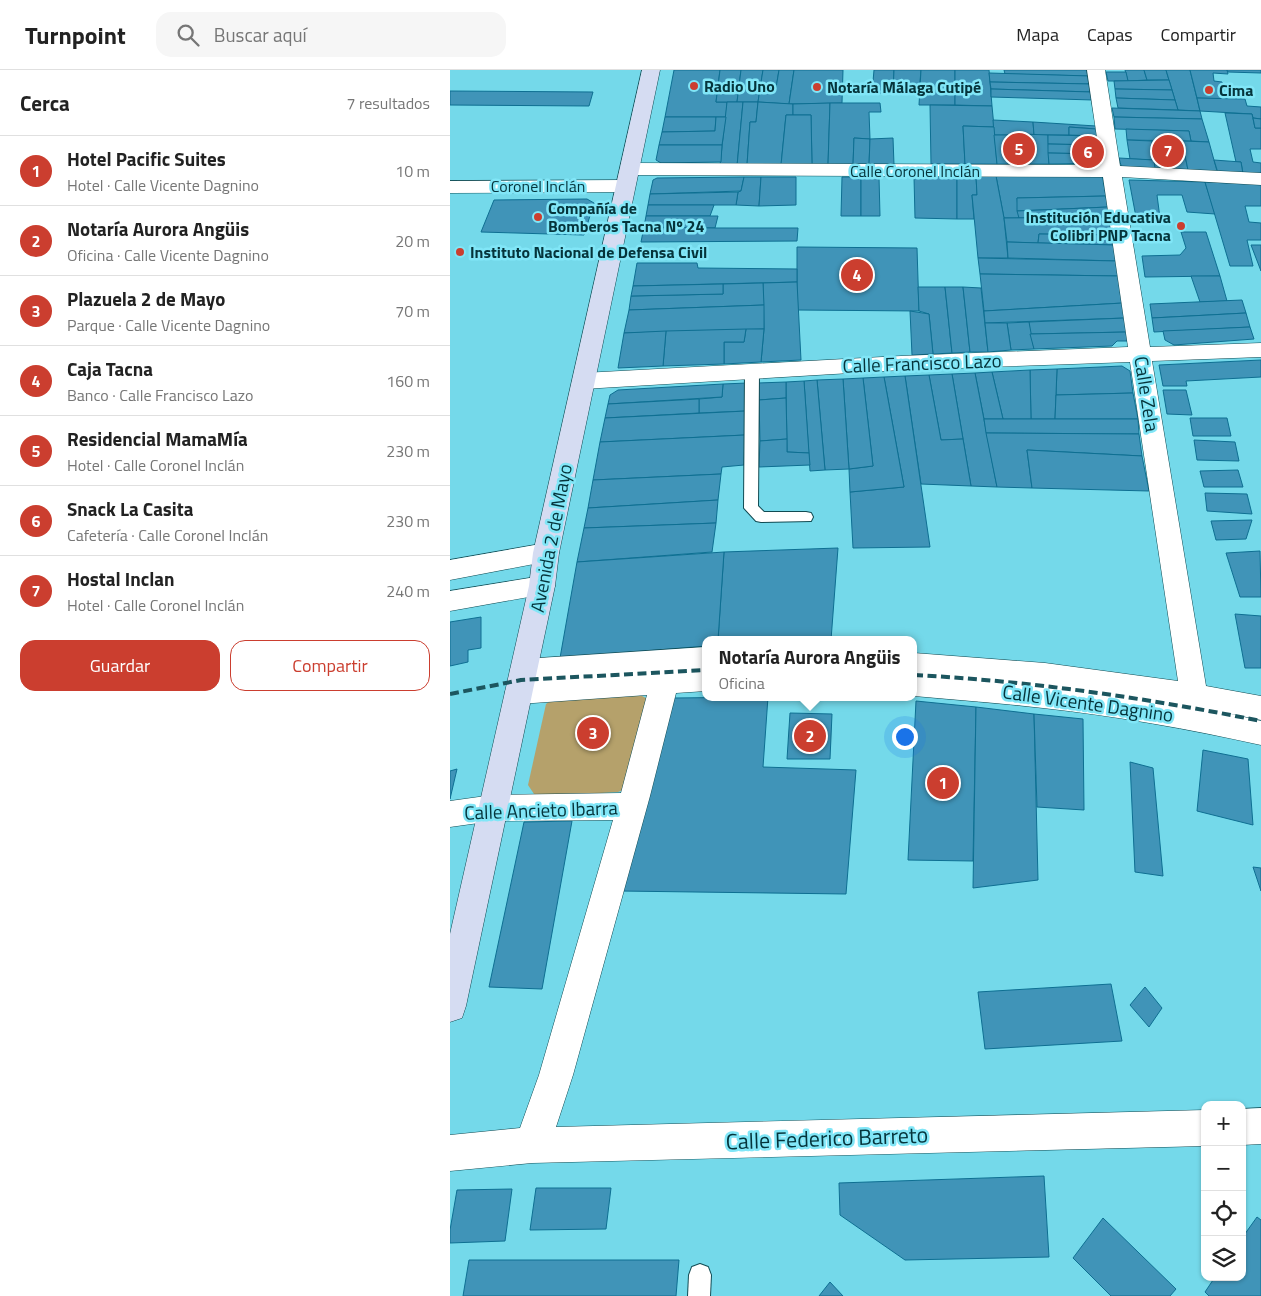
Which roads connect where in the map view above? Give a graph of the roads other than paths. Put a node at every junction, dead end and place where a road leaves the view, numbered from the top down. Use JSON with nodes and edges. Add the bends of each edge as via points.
{"nodes":[{"id":1,"x":651,"y":70,"type":"edge"},
{"id":2,"x":1096,"y":70,"type":"edge"},
{"id":3,"x":1112,"y":171,"type":"junction"},
{"id":4,"x":627,"y":178,"type":"junction"},
{"id":5,"x":1261,"y":179,"type":"edge"},
{"id":6,"x":450,"y":187,"type":"edge"},
{"id":7,"x":1261,"y":350,"type":"edge"},
{"id":8,"x":1141,"y":355,"type":"junction"},
{"id":9,"x":752,"y":371,"type":"junction"},
{"id":10,"x":583,"y":381,"type":"junction"},
{"id":11,"x":806,"y":517,"type":"dead end"},
{"id":12,"x":546,"y":553,"type":"junction"},
{"id":13,"x":450,"y":570,"type":"edge"},
{"id":14,"x":542,"y":586,"type":"junction"},
{"id":15,"x":450,"y":601,"type":"edge"},
{"id":16,"x":702,"y":659,"type":"edge"},
{"id":17,"x":917,"y":664,"type":"edge"},
{"id":18,"x":666,"y":670,"type":"junction"},
{"id":19,"x":702,"y":679,"type":"edge"},
{"id":20,"x":521,"y":681,"type":"junction"},
{"id":21,"x":917,"y":685,"type":"edge"},
{"id":22,"x":1195,"y":707,"type":"junction"},
{"id":23,"x":1261,"y":708,"type":"edge"},
{"id":24,"x":1261,"y":733,"type":"edge"},
{"id":25,"x":632,"y":806,"type":"junction"},
{"id":26,"x":493,"y":808,"type":"junction"},
{"id":27,"x":450,"y":814,"type":"edge"},
{"id":28,"x":450,"y":1006,"type":"edge"},
{"id":29,"x":1261,"y":1126,"type":"edge"},
{"id":30,"x":1246,"y":1127,"type":"edge"},
{"id":31,"x":1201,"y":1128,"type":"edge"},
{"id":32,"x":532,"y":1145,"type":"junction"},
{"id":33,"x":450,"y":1153,"type":"edge"}],
"edges":[{"from":1,"to":4,"type":"street","name":"Avenida 2 de Mayo"},
{"from":2,"to":3,"type":"street","name":"Calle Zela"},
{"from":3,"to":4,"type":"street","name":"Calle Coronel Inclán"},
{"from":3,"to":5,"type":"street","name":"Calle Coronel Inclán"},
{"from":3,"to":8,"type":"street","name":"Calle Zela"},
{"from":4,"to":6,"type":"street","name":"Coronel Inclán"},
{"from":4,"to":10,"type":"street","name":"Avenida 2 de Mayo"},
{"from":7,"to":8,"type":"street","name":"Calle Francisco Lazo"},
{"from":8,"to":9,"type":"street","name":"Calle Francisco Lazo"},
{"from":8,"to":22,"type":"street","name":"Calle Zela"},
{"from":9,"to":10,"type":"street","name":"Calle Francisco Lazo"},
{"from":9,"to":11,"type":"lane","via":[[751,508],[761,517]]},
{"from":10,"to":12,"type":"street","name":"Avenida 2 de Mayo"},
{"from":12,"to":13,"type":"street"},
{"from":12,"to":14,"type":"street","name":"Avenida 2 de Mayo"},
{"from":14,"to":15,"type":"street"},
{"from":14,"to":20,"type":"street","name":"Avenida 2 de Mayo"},
{"from":16,"to":18,"type":"street"},
{"from":17,"to":22,"type":"street","name":"Calle Vicente Dagnino","via":[[1071,677]]},
{"from":18,"to":19,"type":"street"},
{"from":18,"to":20,"type":"street"},
{"from":18,"to":25,"type":"street"},
{"from":20,"to":26,"type":"street","name":"Avenida 2 de Mayo"},
{"from":21,"to":22,"type":"street","name":"Calle Vicente Dagnino"},
{"from":22,"to":23,"type":"street","name":"Calle Vicente Dagnino"},
{"from":22,"to":24,"type":"street","name":"Calle Vicente Dagnino"},
{"from":25,"to":26,"type":"street","name":"Calle Ancieto Ibarra"},
{"from":25,"to":32,"type":"street","via":[[556,1075]]},
{"from":26,"to":27,"type":"street","name":"Calle Ancieto Ibarra"},
{"from":26,"to":28,"type":"street","name":"Avenida 2 de Mayo"},
{"from":29,"to":30,"type":"street"},
{"from":31,"to":32,"type":"street","name":"Calle Federico Barreto"},
{"from":32,"to":33,"type":"street","name":"Calle Federico Barreto"}]}
